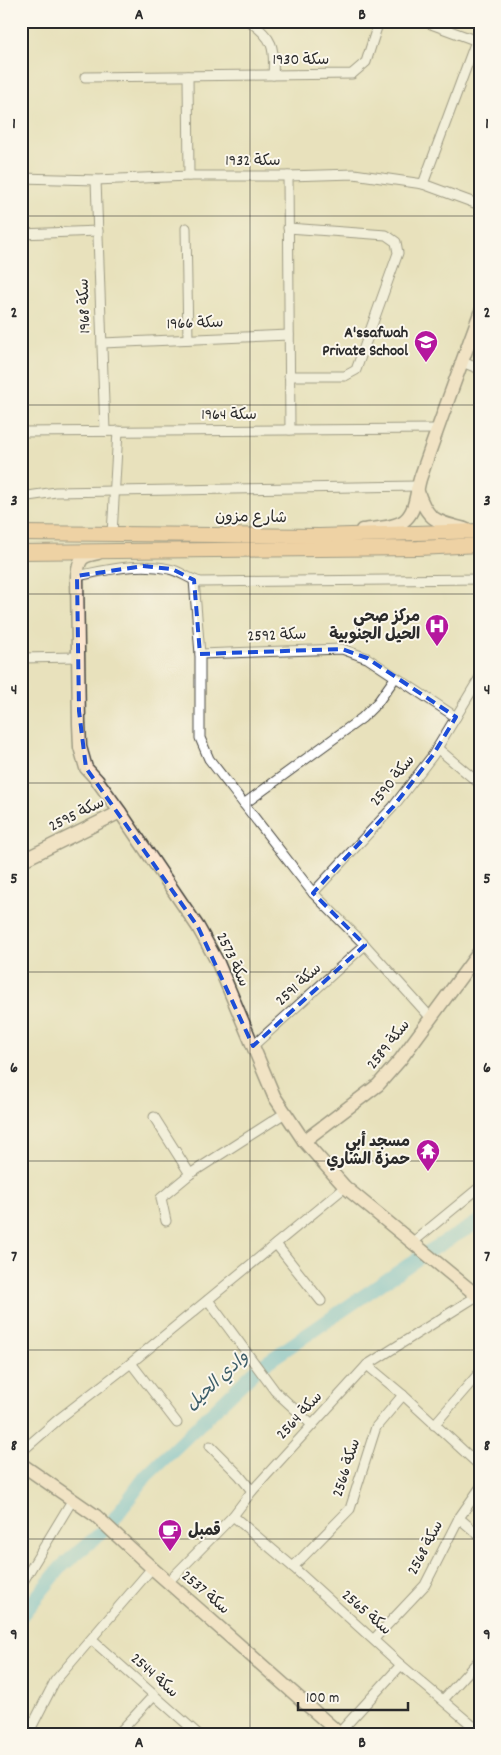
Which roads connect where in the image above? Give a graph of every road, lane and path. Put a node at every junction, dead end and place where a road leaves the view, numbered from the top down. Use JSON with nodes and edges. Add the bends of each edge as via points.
{"nodes":[{"id":1,"x":249,"y":21,"type":"edge"},
{"id":2,"x":379,"y":21,"type":"edge"},
{"id":3,"x":424,"y":21,"type":"edge"},
{"id":4,"x":478,"y":41,"type":"edge"},
{"id":5,"x":272,"y":75,"type":"junction"},
{"id":6,"x":188,"y":76,"type":"junction"},
{"id":7,"x":85,"y":77,"type":"dead end"},
{"id":8,"x":189,"y":176,"type":"junction"},
{"id":9,"x":288,"y":176,"type":"junction"},
{"id":10,"x":21,"y":178,"type":"edge"},
{"id":11,"x":96,"y":180,"type":"junction"},
{"id":12,"x":423,"y":184,"type":"junction"},
{"id":13,"x":480,"y":205,"type":"edge"},
{"id":14,"x":186,"y":228,"type":"dead end"},
{"id":15,"x":288,"y":228,"type":"junction"},
{"id":16,"x":98,"y":232,"type":"junction"},
{"id":17,"x":21,"y":234,"type":"edge"},
{"id":18,"x":480,"y":313,"type":"edge"},
{"id":19,"x":289,"y":336,"type":"junction"},
{"id":20,"x":188,"y":339,"type":"junction"},
{"id":21,"x":102,"y":343,"type":"junction"},
{"id":22,"x":462,"y":362,"type":"junction"},
{"id":23,"x":480,"y":369,"type":"edge"},
{"id":24,"x":290,"y":376,"type":"junction"},
{"id":25,"x":437,"y":429,"type":"junction"},
{"id":26,"x":290,"y":430,"type":"junction"},
{"id":27,"x":105,"y":431,"type":"junction"},
{"id":28,"x":118,"y":431,"type":"junction"},
{"id":29,"x":21,"y":432,"type":"edge"},
{"id":30,"x":417,"y":488,"type":"junction"},
{"id":31,"x":115,"y":492,"type":"junction"},
{"id":32,"x":21,"y":497,"type":"edge"},
{"id":33,"x":477,"y":532,"type":"edge"},
{"id":34,"x":21,"y":533,"type":"edge"},
{"id":35,"x":112,"y":534,"type":"junction"},
{"id":36,"x":318,"y":536,"type":"junction"},
{"id":37,"x":480,"y":545,"type":"edge"},
{"id":38,"x":111,"y":551,"type":"junction"},
{"id":39,"x":21,"y":552,"type":"edge"},
{"id":40,"x":50,"y":552,"type":"junction"},
{"id":41,"x":77,"y":576,"type":"junction"},
{"id":42,"x":480,"y":579,"type":"edge"},
{"id":43,"x":194,"y":580,"type":"junction"},
{"id":44,"x":200,"y":654,"type":"junction"},
{"id":45,"x":78,"y":657,"type":"junction"},
{"id":46,"x":21,"y":658,"type":"edge"},
{"id":47,"x":480,"y":677,"type":"edge"},
{"id":48,"x":395,"y":678,"type":"junction"},
{"id":49,"x":456,"y":717,"type":"junction"},
{"id":50,"x":438,"y":748,"type":"junction"},
{"id":51,"x":480,"y":784,"type":"edge"},
{"id":52,"x":244,"y":804,"type":"junction"},
{"id":53,"x":120,"y":812,"type":"junction"},
{"id":54,"x":21,"y":861,"type":"edge"},
{"id":55,"x":313,"y":893,"type":"junction"},
{"id":56,"x":365,"y":945,"type":"junction"},
{"id":57,"x":480,"y":951,"type":"edge"},
{"id":58,"x":431,"y":1018,"type":"junction"},
{"id":59,"x":253,"y":1046,"type":"junction"},
{"id":60,"x":285,"y":1114,"type":"junction"},
{"id":61,"x":154,"y":1117,"type":"dead end"},
{"id":62,"x":304,"y":1141,"type":"junction"},
{"id":63,"x":190,"y":1174,"type":"junction"},
{"id":64,"x":345,"y":1187,"type":"junction"},
{"id":65,"x":480,"y":1187,"type":"edge"},
{"id":66,"x":166,"y":1221,"type":"dead end"},
{"id":67,"x":412,"y":1242,"type":"junction"},
{"id":68,"x":276,"y":1244,"type":"junction"},
{"id":69,"x":478,"y":1297,"type":"edge"},
{"id":70,"x":208,"y":1300,"type":"junction"},
{"id":71,"x":321,"y":1301,"type":"dead end"},
{"id":72,"x":131,"y":1364,"type":"junction"},
{"id":73,"x":367,"y":1365,"type":"junction"},
{"id":74,"x":480,"y":1372,"type":"edge"},
{"id":75,"x":403,"y":1395,"type":"junction"},
{"id":76,"x":177,"y":1423,"type":"dead end"},
{"id":77,"x":312,"y":1425,"type":"junction"},
{"id":78,"x":434,"y":1425,"type":"junction"},
{"id":79,"x":210,"y":1446,"type":"dead end"},
{"id":80,"x":21,"y":1452,"type":"edge"},
{"id":81,"x":21,"y":1464,"type":"edge"},
{"id":82,"x":480,"y":1466,"type":"edge"},
{"id":83,"x":480,"y":1488,"type":"edge"},
{"id":84,"x":252,"y":1490,"type":"junction"},
{"id":85,"x":73,"y":1499,"type":"junction"},
{"id":86,"x":233,"y":1516,"type":"junction"},
{"id":87,"x":459,"y":1518,"type":"junction"},
{"id":88,"x":480,"y":1536,"type":"edge"},
{"id":89,"x":293,"y":1567,"type":"junction"},
{"id":90,"x":152,"y":1568,"type":"junction"},
{"id":91,"x":24,"y":1573,"type":"edge"},
{"id":92,"x":168,"y":1582,"type":"junction"},
{"id":93,"x":21,"y":1585,"type":"edge"},
{"id":94,"x":374,"y":1639,"type":"junction"},
{"id":95,"x":92,"y":1640,"type":"junction"},
{"id":96,"x":480,"y":1659,"type":"edge"},
{"id":97,"x":401,"y":1665,"type":"junction"},
{"id":98,"x":154,"y":1696,"type":"junction"},
{"id":99,"x":443,"y":1700,"type":"junction"},
{"id":100,"x":192,"y":1732,"type":"edge"},
{"id":101,"x":480,"y":1732,"type":"edge"},
{"id":102,"x":28,"y":1734,"type":"edge"},
{"id":103,"x":118,"y":1734,"type":"edge"},
{"id":104,"x":339,"y":1734,"type":"edge"}],
"edges":[{"from":1,"to":5,"type":"street","via":[[270,40],[274,52]]},
{"from":2,"to":5,"type":"street","name":"سكة 1930","via":[[366,62],[352,74]]},
{"from":3,"to":4,"type":"street"},
{"from":4,"to":12,"type":"street"},
{"from":5,"to":6,"type":"street","name":"سكة 1930"},
{"from":6,"to":7,"type":"street","name":"سكة 1930"},
{"from":6,"to":8,"type":"street"},
{"from":8,"to":9,"type":"street","name":"سكة 1932"},
{"from":8,"to":11,"type":"street","name":"سكة 1932"},
{"from":9,"to":12,"type":"street","name":"سكة 1932","via":[[354,174]]},
{"from":9,"to":15,"type":"street"},
{"from":10,"to":11,"type":"street","name":"سكة 1932"},
{"from":11,"to":16,"type":"street","name":"سكة 1968"},
{"from":12,"to":13,"type":"street","name":"سكة 1932"},
{"from":14,"to":20,"type":"street"},
{"from":15,"to":19,"type":"street"},
{"from":15,"to":24,"type":"street","via":[[386,235],[396,242],[398,253],[356,370],[345,376]]},
{"from":16,"to":17,"type":"street"},
{"from":16,"to":21,"type":"street","name":"سكة 1968"},
{"from":18,"to":22,"type":"street"},
{"from":19,"to":20,"type":"street","name":"سكة 1966"},
{"from":19,"to":24,"type":"street"},
{"from":20,"to":21,"type":"street","name":"سكة 1966"},
{"from":21,"to":27,"type":"street","name":"سكة 1968"},
{"from":22,"to":23,"type":"street"},
{"from":22,"to":25,"type":"street"},
{"from":24,"to":26,"type":"street"},
{"from":25,"to":26,"type":"street","name":"سكة 1964"},
{"from":25,"to":30,"type":"street"},
{"from":26,"to":28,"type":"street","name":"سكة 1964"},
{"from":27,"to":28,"type":"street","name":"سكة 1964"},
{"from":27,"to":29,"type":"street","name":"سكة 1964"},
{"from":28,"to":31,"type":"street"},
{"from":30,"to":31,"type":"street"},
{"from":30,"to":33,"type":"street","via":[[429,515],[438,521]]},
{"from":30,"to":36,"type":"street","via":[[410,514],[399,524]]},
{"from":31,"to":32,"type":"street","via":[[56,492]]},
{"from":31,"to":35,"type":"street"},
{"from":33,"to":36,"type":"main road","name":"شارع مزون"},
{"from":34,"to":35,"type":"main road","name":"شارع مزون"},
{"from":35,"to":36,"type":"main road","name":"شارع مزون"},
{"from":37,"to":38,"type":"main road","name":"شارع مزون"},
{"from":38,"to":40,"type":"main road","name":"شارع مزون"},
{"from":38,"to":41,"type":"street","via":[[86,555],[78,562]]},
{"from":39,"to":40,"type":"main road","name":"شارع مزون"},
{"from":40,"to":41,"type":"street","via":[[66,555]]},
{"from":41,"to":43,"type":"street","via":[[116,568],[150,567],[172,570]]},
{"from":41,"to":45,"type":"street","name":"سكة 2573"},
{"from":42,"to":43,"type":"street"},
{"from":43,"to":44,"type":"street"},
{"from":44,"to":48,"type":"street","name":"سكة 2592","via":[[342,650],[367,658]]},
{"from":44,"to":52,"type":"street","via":[[200,738],[209,759]]},
{"from":45,"to":46,"type":"street"},
{"from":45,"to":53,"type":"street","name":"سكة 2573","via":[[80,747],[86,768]]},
{"from":47,"to":49,"type":"street","name":"سكة 2590"},
{"from":48,"to":49,"type":"street","name":"سكة 2592"},
{"from":48,"to":52,"type":"street","via":[[362,718]]},
{"from":49,"to":50,"type":"street","name":"سكة 2590"},
{"from":50,"to":51,"type":"street"},
{"from":50,"to":55,"type":"street","name":"سكة 2590","via":[[393,807]]},
{"from":52,"to":55,"type":"street"},
{"from":53,"to":54,"type":"street","name":"سكة 2595"},
{"from":53,"to":59,"type":"street","name":"سكة 2573","via":[[198,927],[218,963]]},
{"from":55,"to":56,"type":"street"},
{"from":56,"to":58,"type":"street"},
{"from":56,"to":59,"type":"street","name":"سكة 2591"},
{"from":57,"to":58,"type":"street","name":"سكة 2589"},
{"from":58,"to":62,"type":"street","name":"سكة 2589","via":[[378,1085]]},
{"from":59,"to":60,"type":"street","name":"سكة 2573"},
{"from":60,"to":62,"type":"street","name":"سكة 2573"},
{"from":60,"to":63,"type":"street"},
{"from":61,"to":63,"type":"street"},
{"from":62,"to":64,"type":"street","name":"سكة 2573"},
{"from":63,"to":66,"type":"street","via":[[161,1198]]},
{"from":64,"to":67,"type":"street","name":"سكة 2573"},
{"from":64,"to":68,"type":"street"},
{"from":65,"to":67,"type":"street"},
{"from":67,"to":69,"type":"street","name":"سكة 2573"},
{"from":68,"to":70,"type":"street"},
{"from":68,"to":71,"type":"street"},
{"from":69,"to":73,"type":"street","name":"سكة 2564"},
{"from":70,"to":72,"type":"street"},
{"from":70,"to":77,"type":"street","via":[[275,1391]]},
{"from":72,"to":76,"type":"street"},
{"from":72,"to":80,"type":"street"},
{"from":73,"to":75,"type":"street"},
{"from":73,"to":77,"type":"street","name":"سكة 2564"},
{"from":74,"to":78,"type":"street"},
{"from":75,"to":78,"type":"street"},
{"from":75,"to":89,"type":"street","name":"سكة 2566","via":[[376,1427],[350,1509]]},
{"from":77,"to":84,"type":"street","name":"سكة 2564"},
{"from":78,"to":82,"type":"street"},
{"from":79,"to":84,"type":"street"},
{"from":81,"to":85,"type":"street","name":"سكة 2537"},
{"from":83,"to":87,"type":"street","name":"سكة 2568"},
{"from":84,"to":86,"type":"street","name":"سكة 2564"},
{"from":85,"to":90,"type":"street","name":"سكة 2537"},
{"from":85,"to":91,"type":"street"},
{"from":86,"to":89,"type":"street","name":"سكة 2565"},
{"from":86,"to":92,"type":"street","name":"سكة 2564"},
{"from":87,"to":88,"type":"street"},
{"from":87,"to":94,"type":"street","name":"سكة 2568","via":[[425,1585]]},
{"from":89,"to":94,"type":"street","name":"سكة 2565"},
{"from":90,"to":92,"type":"street","name":"سكة 2537"},
{"from":90,"to":95,"type":"street"},
{"from":91,"to":93,"type":"street"},
{"from":92,"to":104,"type":"street","name":"سكة 2537"},
{"from":94,"to":97,"type":"street","name":"سكة 2565"},
{"from":95,"to":98,"type":"street","name":"سكة 2544"},
{"from":95,"to":102,"type":"street","via":[[55,1681]]},
{"from":96,"to":99,"type":"street"},
{"from":97,"to":99,"type":"street","name":"سكة 2565"},
{"from":97,"to":104,"type":"street"},
{"from":98,"to":100,"type":"street","name":"سكة 2544"},
{"from":98,"to":103,"type":"street"},
{"from":99,"to":101,"type":"street","name":"سكة 2565"}]}
